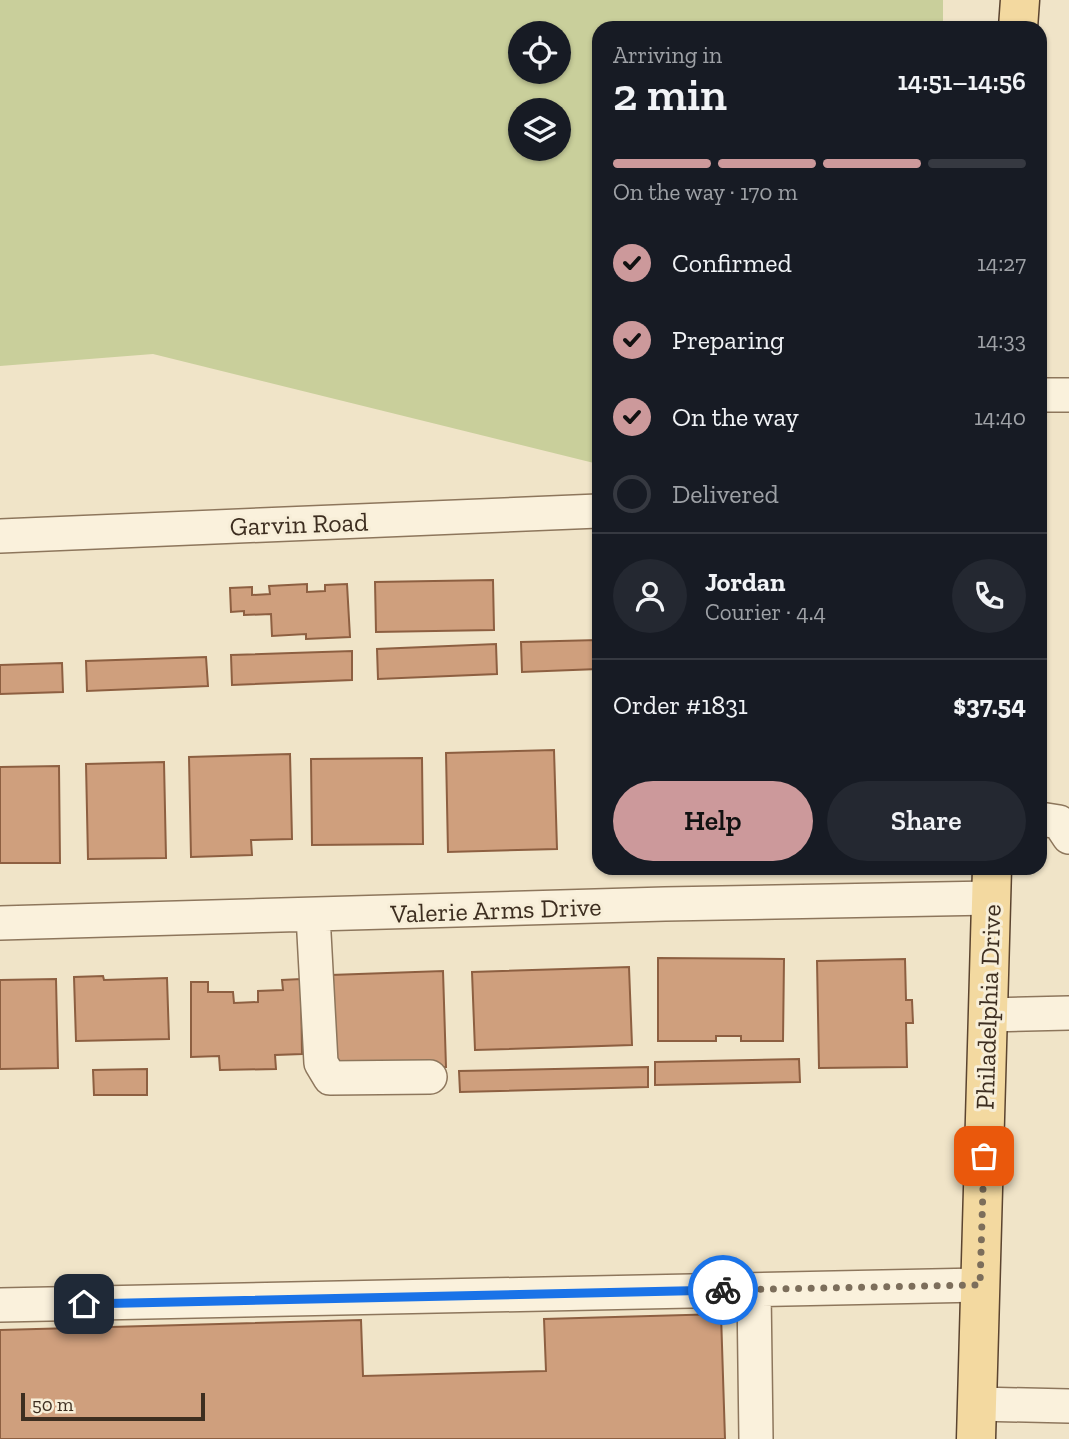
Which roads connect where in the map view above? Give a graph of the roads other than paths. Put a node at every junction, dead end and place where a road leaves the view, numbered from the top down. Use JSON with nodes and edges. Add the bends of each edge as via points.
{"nodes":[{"id":1,"x":1020,"y":0,"type":"edge"},
{"id":2,"x":1018,"y":21,"type":"edge"},
{"id":3,"x":1047,"y":395,"type":"edge"},
{"id":4,"x":1069,"y":396,"type":"edge"},
{"id":5,"x":592,"y":511,"type":"edge"},
{"id":6,"x":0,"y":536,"type":"edge"},
{"id":7,"x":1047,"y":820,"type":"edge"},
{"id":8,"x":1069,"y":837,"type":"edge"},
{"id":9,"x":992,"y":883,"type":"edge"},
{"id":10,"x":313,"y":915,"type":"junction"},
{"id":11,"x":0,"y":923,"type":"edge"},
{"id":12,"x":1069,"y":1013,"type":"edge"},
{"id":13,"x":989,"y":1015,"type":"junction"},
{"id":14,"x":430,"y":1077,"type":"dead end"},
{"id":15,"x":980,"y":1285,"type":"junction"},
{"id":16,"x":754,"y":1290,"type":"junction"},
{"id":17,"x":0,"y":1305,"type":"edge"},
{"id":18,"x":1069,"y":1406,"type":"edge"},
{"id":19,"x":976,"y":1421,"type":"edge"},
{"id":20,"x":756,"y":1439,"type":"edge"}],
"edges":[{"from":1,"to":2,"type":"main road"},
{"from":3,"to":4,"type":"street"},
{"from":5,"to":6,"type":"street","name":"Garvin Road"},
{"from":7,"to":8,"type":"street","via":[[1059,822]]},
{"from":9,"to":10,"type":"street","name":"Valerie Arms Drive","via":[[665,904]]},
{"from":9,"to":13,"type":"main road","name":"Philadelphia Drive"},
{"from":10,"to":11,"type":"street","name":"Valerie Arms Drive"},
{"from":10,"to":14,"type":"street","via":[[321,1063],[330,1078]]},
{"from":12,"to":13,"type":"street"},
{"from":13,"to":15,"type":"main road","name":"Philadelphia Drive"},
{"from":15,"to":16,"type":"street"},
{"from":15,"to":19,"type":"main road","name":"Philadelphia Drive"},
{"from":16,"to":17,"type":"street"},
{"from":16,"to":20,"type":"street"},
{"from":18,"to":19,"type":"street"}]}
